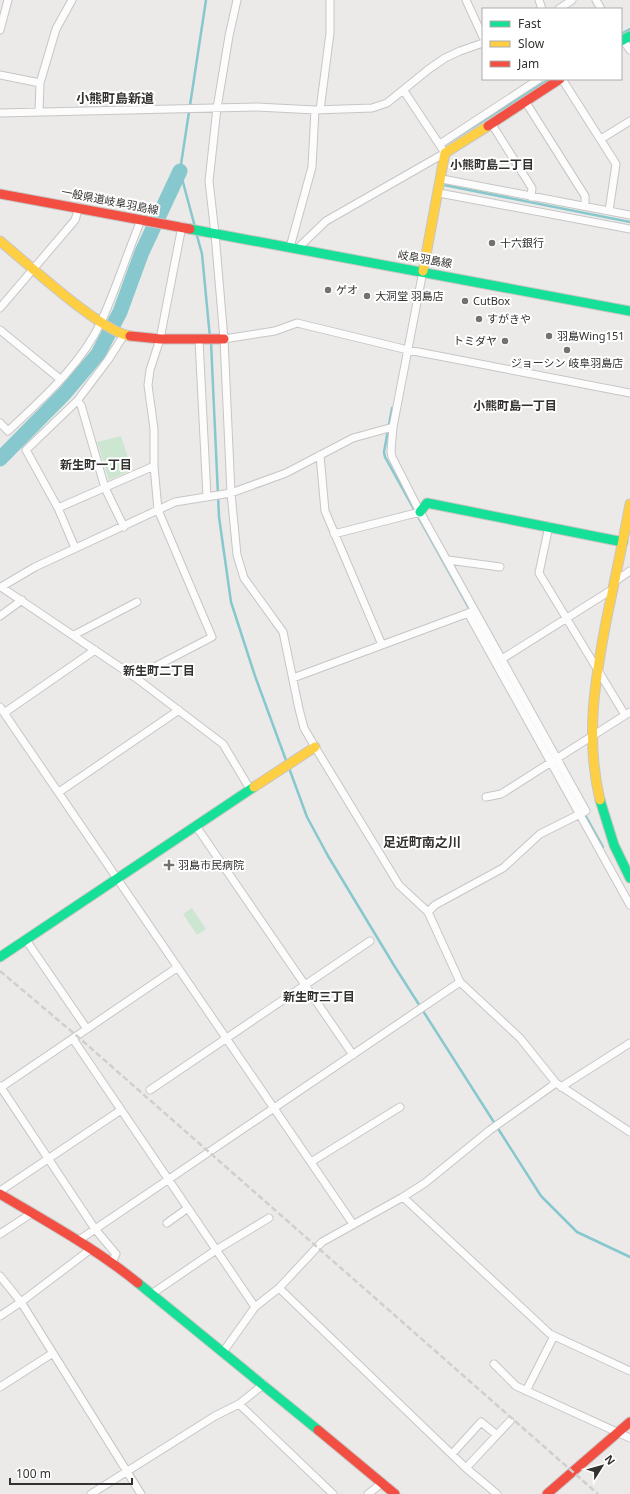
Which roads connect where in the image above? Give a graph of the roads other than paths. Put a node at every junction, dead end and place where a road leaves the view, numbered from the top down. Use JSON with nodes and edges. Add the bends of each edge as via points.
{"nodes":[{"id":1,"x":8,"y":0,"type":"edge"},
{"id":2,"x":72,"y":0,"type":"edge"},
{"id":3,"x":237,"y":0,"type":"edge"},
{"id":4,"x":330,"y":0,"type":"edge"},
{"id":5,"x":572,"y":0,"type":"edge"},
{"id":6,"x":467,"y":1,"type":"edge"},
{"id":7,"x":560,"y":8,"type":"edge"},
{"id":8,"x":0,"y":30,"type":"edge"},
{"id":9,"x":482,"y":35,"type":"edge"},
{"id":10,"x":623,"y":40,"type":"edge"},
{"id":11,"x":482,"y":43,"type":"edge"},
{"id":12,"x":630,"y":50,"type":"edge"},
{"id":13,"x":0,"y":75,"type":"edge"},
{"id":14,"x":538,"y":80,"type":"edge"},
{"id":15,"x":559,"y":80,"type":"edge"},
{"id":16,"x":562,"y":80,"type":"edge"},
{"id":17,"x":40,"y":83,"type":"junction"},
{"id":18,"x":404,"y":91,"type":"junction"},
{"id":19,"x":525,"y":101,"type":"junction"},
{"id":20,"x":217,"y":108,"type":"junction"},
{"id":21,"x":502,"y":109,"type":"junction"},
{"id":22,"x":317,"y":110,"type":"junction"},
{"id":23,"x":39,"y":112,"type":"junction"},
{"id":24,"x":0,"y":113,"type":"edge"},
{"id":25,"x":630,"y":121,"type":"edge"},
{"id":26,"x":491,"y":122,"type":"junction"},
{"id":27,"x":601,"y":139,"type":"junction"},
{"id":28,"x":440,"y":144,"type":"junction"},
{"id":29,"x":445,"y":153,"type":"junction"},
{"id":30,"x":442,"y":179,"type":"junction"},
{"id":31,"x":439,"y":193,"type":"junction"},
{"id":32,"x":0,"y":194,"type":"edge"},
{"id":33,"x":531,"y":197,"type":"junction"},
{"id":34,"x":585,"y":206,"type":"junction"},
{"id":35,"x":79,"y":207,"type":"junction"},
{"id":36,"x":608,"y":211,"type":"junction"},
{"id":37,"x":630,"y":215,"type":"edge"},
{"id":38,"x":144,"y":221,"type":"junction"},
{"id":39,"x":184,"y":227,"type":"junction"},
{"id":40,"x":630,"y":229,"type":"edge"},
{"id":41,"x":211,"y":233,"type":"junction"},
{"id":42,"x":0,"y":241,"type":"edge"},
{"id":43,"x":293,"y":248,"type":"junction"},
{"id":44,"x":33,"y":268,"type":"junction"},
{"id":45,"x":423,"y":271,"type":"junction"},
{"id":46,"x":0,"y":308,"type":"edge"},
{"id":47,"x":630,"y":311,"type":"edge"},
{"id":48,"x":103,"y":324,"type":"junction"},
{"id":49,"x":0,"y":330,"type":"edge"},
{"id":50,"x":122,"y":334,"type":"junction"},
{"id":51,"x":160,"y":339,"type":"junction"},
{"id":52,"x":222,"y":339,"type":"junction"},
{"id":53,"x":202,"y":340,"type":"junction"},
{"id":54,"x":408,"y":350,"type":"junction"},
{"id":55,"x":60,"y":379,"type":"junction"},
{"id":56,"x":630,"y":393,"type":"edge"},
{"id":57,"x":77,"y":401,"type":"junction"},
{"id":58,"x":0,"y":423,"type":"edge"},
{"id":59,"x":393,"y":427,"type":"junction"},
{"id":60,"x":320,"y":455,"type":"junction"},
{"id":61,"x":154,"y":466,"type":"junction"},
{"id":62,"x":106,"y":488,"type":"junction"},
{"id":63,"x":228,"y":494,"type":"junction"},
{"id":64,"x":209,"y":496,"type":"junction"},
{"id":65,"x":630,"y":504,"type":"edge"},
{"id":66,"x":58,"y":508,"type":"junction"},
{"id":67,"x":158,"y":510,"type":"junction"},
{"id":68,"x":420,"y":512,"type":"junction"},
{"id":69,"x":548,"y":526,"type":"junction"},
{"id":70,"x":124,"y":527,"type":"junction"},
{"id":71,"x":334,"y":534,"type":"junction"},
{"id":72,"x":623,"y":542,"type":"junction"},
{"id":73,"x":75,"y":548,"type":"junction"},
{"id":74,"x":448,"y":560,"type":"junction"},
{"id":75,"x":500,"y":567,"type":"dead end"},
{"id":76,"x":630,"y":571,"type":"edge"},
{"id":77,"x":613,"y":585,"type":"junction"},
{"id":78,"x":1,"y":587,"type":"edge"},
{"id":79,"x":22,"y":600,"type":"junction"},
{"id":80,"x":137,"y":602,"type":"dead end"},
{"id":81,"x":471,"y":612,"type":"junction"},
{"id":82,"x":0,"y":616,"type":"edge"},
{"id":83,"x":567,"y":619,"type":"junction"},
{"id":84,"x":74,"y":635,"type":"junction"},
{"id":85,"x":382,"y":645,"type":"junction"},
{"id":86,"x":95,"y":650,"type":"junction"},
{"id":87,"x":502,"y":659,"type":"junction"},
{"id":88,"x":598,"y":669,"type":"junction"},
{"id":89,"x":136,"y":678,"type":"junction"},
{"id":90,"x":293,"y":678,"type":"junction"},
{"id":91,"x":2,"y":710,"type":"edge"},
{"id":92,"x":179,"y":710,"type":"junction"},
{"id":93,"x":628,"y":713,"type":"edge"},
{"id":94,"x":591,"y":736,"type":"junction"},
{"id":95,"x":315,"y":747,"type":"junction"},
{"id":96,"x":554,"y":761,"type":"junction"},
{"id":97,"x":250,"y":789,"type":"junction"},
{"id":98,"x":59,"y":792,"type":"junction"},
{"id":99,"x":486,"y":797,"type":"dead end"},
{"id":100,"x":580,"y":815,"type":"junction"},
{"id":101,"x":196,"y":826,"type":"junction"},
{"id":102,"x":118,"y":878,"type":"junction"},
{"id":103,"x":630,"y":878,"type":"edge"},
{"id":104,"x":630,"y":905,"type":"edge"},
{"id":105,"x":428,"y":912,"type":"junction"},
{"id":106,"x":26,"y":940,"type":"junction"},
{"id":107,"x":370,"y":941,"type":"dead end"},
{"id":108,"x":0,"y":957,"type":"edge"},
{"id":109,"x":178,"y":967,"type":"junction"},
{"id":110,"x":460,"y":982,"type":"junction"},
{"id":111,"x":305,"y":985,"type":"junction"},
{"id":112,"x":87,"y":1029,"type":"junction"},
{"id":113,"x":226,"y":1037,"type":"junction"},
{"id":114,"x":73,"y":1039,"type":"junction"},
{"id":115,"x":630,"y":1043,"type":"edge"},
{"id":116,"x":353,"y":1055,"type":"junction"},
{"id":117,"x":558,"y":1086,"type":"junction"},
{"id":118,"x":0,"y":1088,"type":"edge"},
{"id":119,"x":150,"y":1090,"type":"dead end"},
{"id":120,"x":400,"y":1106,"type":"dead end"},
{"id":121,"x":274,"y":1108,"type":"junction"},
{"id":122,"x":121,"y":1110,"type":"junction"},
{"id":123,"x":630,"y":1132,"type":"edge"},
{"id":124,"x":48,"y":1159,"type":"junction"},
{"id":125,"x":311,"y":1162,"type":"junction"},
{"id":126,"x":169,"y":1179,"type":"junction"},
{"id":127,"x":0,"y":1191,"type":"edge"},
{"id":128,"x":0,"y":1194,"type":"edge"},
{"id":129,"x":402,"y":1197,"type":"junction"},
{"id":130,"x":188,"y":1208,"type":"junction"},
{"id":131,"x":32,"y":1213,"type":"junction"},
{"id":132,"x":269,"y":1218,"type":"dead end"},
{"id":133,"x":168,"y":1223,"type":"dead end"},
{"id":134,"x":353,"y":1224,"type":"junction"},
{"id":135,"x":95,"y":1229,"type":"junction"},
{"id":136,"x":0,"y":1234,"type":"edge"},
{"id":137,"x":79,"y":1240,"type":"junction"},
{"id":138,"x":91,"y":1248,"type":"junction"},
{"id":139,"x":216,"y":1250,"type":"junction"},
{"id":140,"x":112,"y":1262,"type":"junction"},
{"id":141,"x":0,"y":1276,"type":"edge"},
{"id":142,"x":279,"y":1288,"type":"junction"},
{"id":143,"x":153,"y":1294,"type":"junction"},
{"id":144,"x":21,"y":1302,"type":"junction"},
{"id":145,"x":255,"y":1307,"type":"junction"},
{"id":146,"x":0,"y":1316,"type":"edge"},
{"id":147,"x":554,"y":1336,"type":"junction"},
{"id":148,"x":224,"y":1352,"type":"junction"},
{"id":149,"x":53,"y":1353,"type":"junction"},
{"id":150,"x":494,"y":1364,"type":"dead end"},
{"id":151,"x":630,"y":1371,"type":"edge"},
{"id":152,"x":264,"y":1384,"type":"junction"},
{"id":153,"x":0,"y":1386,"type":"edge"},
{"id":154,"x":526,"y":1391,"type":"junction"},
{"id":155,"x":239,"y":1404,"type":"junction"},
{"id":156,"x":510,"y":1421,"type":"dead end"},
{"id":157,"x":630,"y":1422,"type":"edge"},
{"id":158,"x":618,"y":1432,"type":"junction"},
{"id":159,"x":497,"y":1435,"type":"junction"},
{"id":160,"x":630,"y":1438,"type":"edge"},
{"id":161,"x":452,"y":1454,"type":"junction"},
{"id":162,"x":466,"y":1468,"type":"junction"},
{"id":163,"x":128,"y":1472,"type":"junction"},
{"id":164,"x":382,"y":1483,"type":"junction"},
{"id":165,"x":92,"y":1494,"type":"edge"},
{"id":166,"x":141,"y":1494,"type":"edge"},
{"id":167,"x":333,"y":1494,"type":"edge"},
{"id":168,"x":368,"y":1494,"type":"edge"},
{"id":169,"x":395,"y":1494,"type":"edge"},
{"id":170,"x":497,"y":1494,"type":"edge"},
{"id":171,"x":548,"y":1494,"type":"edge"}],
"edges":[{"from":1,"to":8,"type":"street"},
{"from":2,"to":17,"type":"street","via":[[56,29]]},
{"from":3,"to":20,"type":"street"},
{"from":4,"to":22,"type":"street","via":[[330,33]]},
{"from":5,"to":7,"type":"street"},
{"from":6,"to":9,"type":"street"},
{"from":10,"to":12,"type":"street"},
{"from":11,"to":18,"type":"street","via":[[445,58]]},
{"from":13,"to":17,"type":"street"},
{"from":14,"to":21,"type":"street"},
{"from":15,"to":19,"type":"street"},
{"from":16,"to":27,"type":"street"},
{"from":17,"to":23,"type":"street"},
{"from":18,"to":22,"type":"street","via":[[387,103],[372,108]]},
{"from":18,"to":28,"type":"street"},
{"from":19,"to":21,"type":"street"},
{"from":19,"to":34,"type":"street","via":[[585,196]]},
{"from":20,"to":22,"type":"street"},
{"from":20,"to":23,"type":"street"},
{"from":20,"to":41,"type":"street","via":[[208,181]]},
{"from":21,"to":26,"type":"street"},
{"from":21,"to":28,"type":"street"},
{"from":22,"to":43,"type":"street","via":[[312,167]]},
{"from":23,"to":24,"type":"street"},
{"from":25,"to":27,"type":"street"},
{"from":26,"to":29,"type":"street"},
{"from":26,"to":33,"type":"street","via":[[532,188]]},
{"from":27,"to":36,"type":"street","via":[[616,164]]},
{"from":28,"to":29,"type":"street"},
{"from":29,"to":30,"type":"street"},
{"from":29,"to":43,"type":"street","via":[[326,221]]},
{"from":30,"to":31,"type":"street"},
{"from":30,"to":33,"type":"street"},
{"from":31,"to":40,"type":"street"},
{"from":31,"to":45,"type":"street"},
{"from":32,"to":35,"type":"street","name":"一般県道岐阜羽島線"},
{"from":33,"to":34,"type":"street"},
{"from":34,"to":36,"type":"street"},
{"from":35,"to":38,"type":"street","name":"一般県道岐阜羽島線"},
{"from":35,"to":44,"type":"street","via":[[75,220]]},
{"from":36,"to":37,"type":"street"},
{"from":38,"to":39,"type":"street","name":"一般県道岐阜羽島線"},
{"from":38,"to":48,"type":"street"},
{"from":39,"to":41,"type":"street","name":"一般県道岐阜羽島線"},
{"from":39,"to":51,"type":"street"},
{"from":41,"to":43,"type":"street","name":"岐阜羽島線"},
{"from":41,"to":52,"type":"street"},
{"from":42,"to":44,"type":"street"},
{"from":43,"to":45,"type":"street","name":"岐阜羽島線"},
{"from":44,"to":46,"type":"street"},
{"from":44,"to":48,"type":"street"},
{"from":45,"to":47,"type":"street","name":"岐阜羽島線"},
{"from":45,"to":54,"type":"street"},
{"from":48,"to":50,"type":"street"},
{"from":48,"to":55,"type":"street"},
{"from":49,"to":55,"type":"street"},
{"from":50,"to":51,"type":"street"},
{"from":50,"to":57,"type":"street","via":[[108,360]]},
{"from":51,"to":53,"type":"street"},
{"from":51,"to":61,"type":"street","via":[[148,385],[154,429]]},
{"from":52,"to":53,"type":"street"},
{"from":52,"to":54,"type":"street","via":[[275,331],[297,322]]},
{"from":52,"to":63,"type":"street"},
{"from":53,"to":64,"type":"street"},
{"from":54,"to":56,"type":"street"},
{"from":54,"to":59,"type":"street"},
{"from":55,"to":58,"type":"street","via":[[48,394],[8,431]]},
{"from":57,"to":62,"type":"street","via":[[82,405]]},
{"from":57,"to":66,"type":"street","via":[[26,450]]},
{"from":59,"to":60,"type":"street","via":[[353,438]]},
{"from":59,"to":68,"type":"street","via":[[392,457]]},
{"from":60,"to":63,"type":"street","via":[[286,473]]},
{"from":60,"to":71,"type":"street","via":[[325,511]]},
{"from":61,"to":62,"type":"street"},
{"from":61,"to":67,"type":"street"},
{"from":62,"to":66,"type":"street"},
{"from":62,"to":70,"type":"street"},
{"from":63,"to":64,"type":"street"},
{"from":63,"to":90,"type":"street","via":[[236,556],[244,578],[283,632]]},
{"from":64,"to":67,"type":"street","via":[[175,502]]},
{"from":65,"to":72,"type":"street"},
{"from":66,"to":73,"type":"street"},
{"from":67,"to":70,"type":"street"},
{"from":67,"to":89,"type":"street","via":[[212,637]]},
{"from":68,"to":69,"type":"street","via":[[427,503]]},
{"from":68,"to":71,"type":"street"},
{"from":68,"to":74,"type":"street"},
{"from":69,"to":72,"type":"street"},
{"from":69,"to":83,"type":"street","via":[[539,573]]},
{"from":70,"to":73,"type":"street"},
{"from":71,"to":85,"type":"street"},
{"from":72,"to":77,"type":"street"},
{"from":73,"to":78,"type":"street"},
{"from":74,"to":75,"type":"street"},
{"from":74,"to":81,"type":"street"},
{"from":76,"to":77,"type":"street"},
{"from":77,"to":83,"type":"street"},
{"from":77,"to":88,"type":"street"},
{"from":78,"to":79,"type":"street"},
{"from":79,"to":82,"type":"street"},
{"from":79,"to":84,"type":"street"},
{"from":80,"to":84,"type":"street"},
{"from":81,"to":85,"type":"street"},
{"from":81,"to":87,"type":"street"},
{"from":81,"to":96,"type":"street"},
{"from":83,"to":87,"type":"street"},
{"from":83,"to":88,"type":"street"},
{"from":84,"to":86,"type":"street"},
{"from":85,"to":90,"type":"street"},
{"from":86,"to":89,"type":"street"},
{"from":86,"to":91,"type":"street"},
{"from":87,"to":96,"type":"street"},
{"from":88,"to":93,"type":"street"},
{"from":88,"to":94,"type":"street"},
{"from":89,"to":92,"type":"street"},
{"from":90,"to":95,"type":"street","via":[[304,728]]},
{"from":91,"to":98,"type":"street"},
{"from":92,"to":97,"type":"street","via":[[223,744]]},
{"from":92,"to":98,"type":"street"},
{"from":93,"to":94,"type":"street"},
{"from":94,"to":96,"type":"street"},
{"from":94,"to":103,"type":"street","via":[[597,786],[605,818],[618,856]]},
{"from":95,"to":97,"type":"street"},
{"from":95,"to":105,"type":"street","via":[[399,885]]},
{"from":96,"to":99,"type":"street","via":[[501,794]]},
{"from":96,"to":100,"type":"street"},
{"from":97,"to":101,"type":"street"},
{"from":98,"to":102,"type":"street"},
{"from":100,"to":104,"type":"street"},
{"from":100,"to":105,"type":"street","via":[[540,834],[504,868],[435,905]]},
{"from":101,"to":102,"type":"street"},
{"from":101,"to":111,"type":"street"},
{"from":102,"to":106,"type":"street"},
{"from":102,"to":109,"type":"street"},
{"from":105,"to":110,"type":"street"},
{"from":106,"to":108,"type":"street"},
{"from":106,"to":112,"type":"street"},
{"from":107,"to":111,"type":"street"},
{"from":109,"to":112,"type":"street"},
{"from":109,"to":113,"type":"street"},
{"from":110,"to":116,"type":"street"},
{"from":110,"to":117,"type":"street","via":[[520,1038]]},
{"from":111,"to":113,"type":"street"},
{"from":111,"to":116,"type":"street"},
{"from":112,"to":114,"type":"street"},
{"from":113,"to":119,"type":"street"},
{"from":113,"to":121,"type":"street"},
{"from":114,"to":118,"type":"street"},
{"from":114,"to":122,"type":"street"},
{"from":115,"to":117,"type":"street"},
{"from":116,"to":121,"type":"street"},
{"from":117,"to":123,"type":"street"},
{"from":117,"to":129,"type":"street","via":[[504,1119],[424,1183]]},
{"from":118,"to":124,"type":"street"},
{"from":120,"to":125,"type":"street"},
{"from":121,"to":125,"type":"street"},
{"from":121,"to":126,"type":"street"},
{"from":122,"to":124,"type":"street"},
{"from":122,"to":126,"type":"street"},
{"from":124,"to":127,"type":"street"},
{"from":124,"to":135,"type":"street"},
{"from":125,"to":134,"type":"street"},
{"from":126,"to":130,"type":"street"},
{"from":126,"to":135,"type":"street"},
{"from":128,"to":131,"type":"street"},
{"from":129,"to":134,"type":"street"},
{"from":129,"to":147,"type":"street"},
{"from":130,"to":133,"type":"street"},
{"from":130,"to":139,"type":"street"},
{"from":131,"to":136,"type":"street"},
{"from":131,"to":137,"type":"street"},
{"from":132,"to":139,"type":"street"},
{"from":134,"to":142,"type":"street","via":[[322,1242]]},
{"from":135,"to":137,"type":"street"},
{"from":135,"to":140,"type":"street","via":[[116,1254]]},
{"from":137,"to":138,"type":"street"},
{"from":138,"to":140,"type":"street"},
{"from":138,"to":144,"type":"street"},
{"from":139,"to":143,"type":"street"},
{"from":139,"to":145,"type":"street"},
{"from":140,"to":143,"type":"street"},
{"from":141,"to":144,"type":"street"},
{"from":142,"to":145,"type":"street"},
{"from":142,"to":161,"type":"street"},
{"from":143,"to":148,"type":"street"},
{"from":144,"to":146,"type":"street"},
{"from":144,"to":149,"type":"street"},
{"from":145,"to":148,"type":"street"},
{"from":147,"to":151,"type":"street"},
{"from":147,"to":154,"type":"street"},
{"from":148,"to":152,"type":"street"},
{"from":149,"to":153,"type":"street"},
{"from":149,"to":163,"type":"street"},
{"from":150,"to":154,"type":"street","via":[[516,1386]]},
{"from":152,"to":155,"type":"street"},
{"from":152,"to":164,"type":"street"},
{"from":154,"to":158,"type":"street"},
{"from":155,"to":163,"type":"street","via":[[215,1416]]},
{"from":155,"to":167,"type":"street"},
{"from":156,"to":159,"type":"street"},
{"from":157,"to":158,"type":"street"},
{"from":158,"to":160,"type":"street"},
{"from":158,"to":171,"type":"street"},
{"from":159,"to":161,"type":"street","via":[[481,1422]]},
{"from":159,"to":162,"type":"street"},
{"from":161,"to":162,"type":"street"},
{"from":162,"to":170,"type":"street"},
{"from":163,"to":165,"type":"street"},
{"from":163,"to":166,"type":"street"},
{"from":164,"to":168,"type":"street"},
{"from":164,"to":169,"type":"street"}]}
